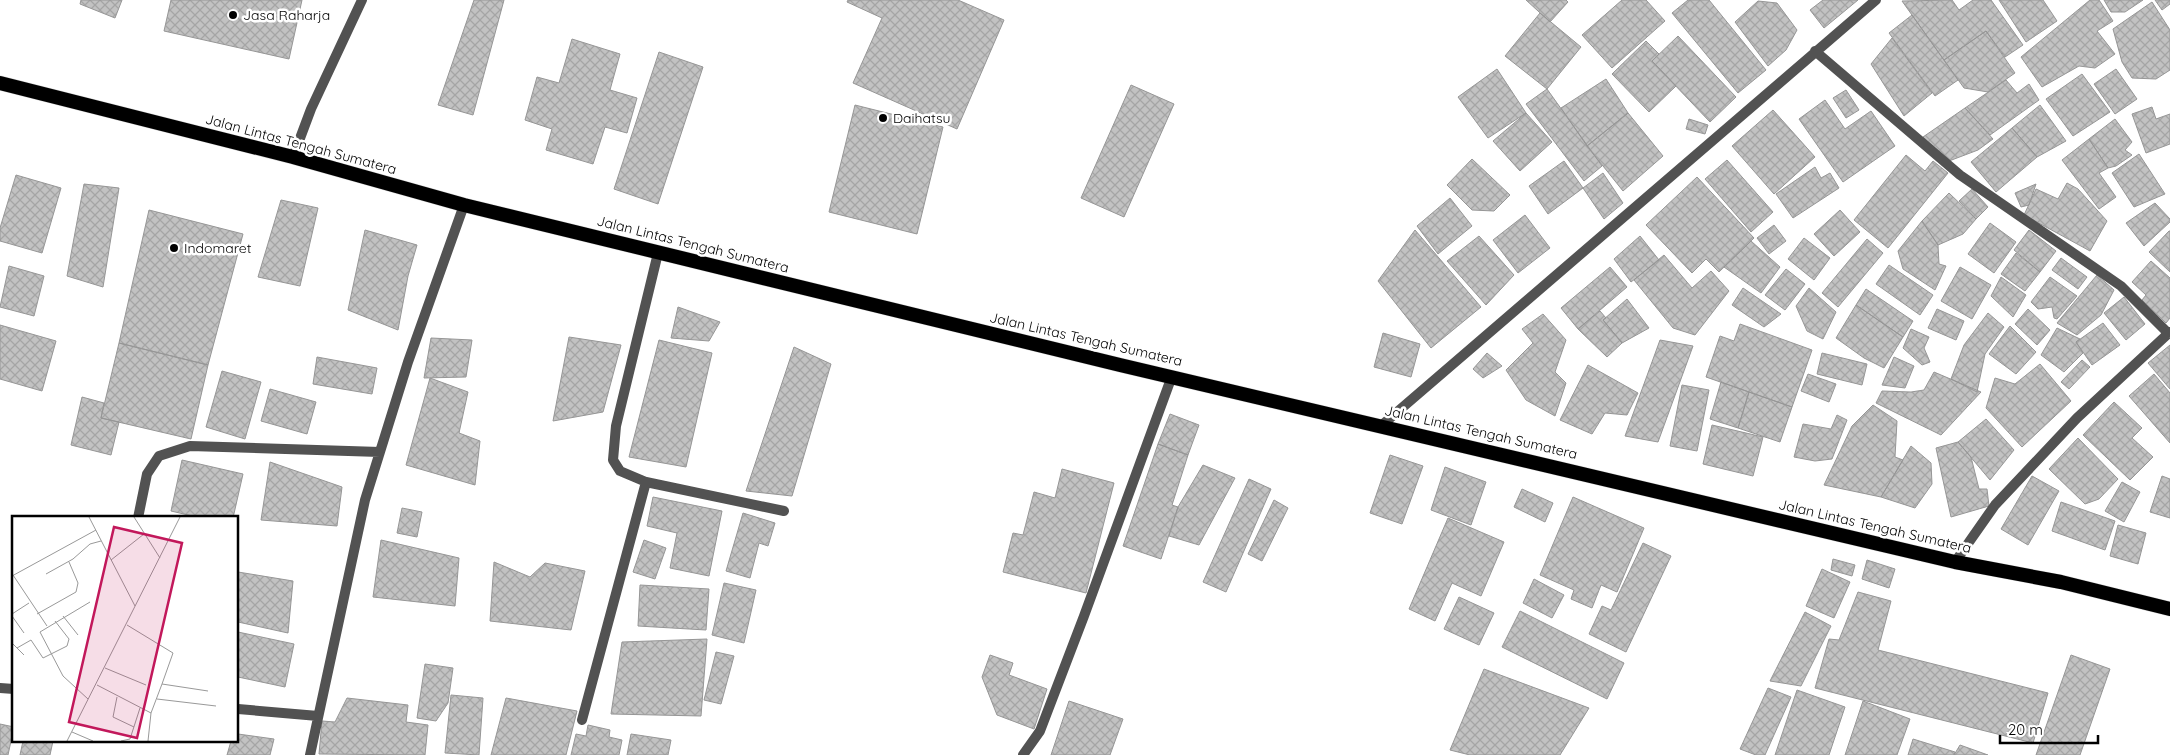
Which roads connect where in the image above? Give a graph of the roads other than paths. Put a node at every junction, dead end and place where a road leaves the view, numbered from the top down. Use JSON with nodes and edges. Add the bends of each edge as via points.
{"nodes":[{"id":1,"x":362,"y":0,"type":"edge"},
{"id":2,"x":1876,"y":0,"type":"edge"},
{"id":3,"x":1815,"y":51,"type":"junction"},
{"id":4,"x":0,"y":83,"type":"edge"},
{"id":5,"x":293,"y":156,"type":"junction"},
{"id":6,"x":464,"y":205,"type":"junction"},
{"id":7,"x":658,"y":253,"type":"junction"},
{"id":8,"x":2169,"y":333,"type":"edge"},
{"id":9,"x":1172,"y":376,"type":"junction"},
{"id":10,"x":1382,"y":425,"type":"junction"},
{"id":11,"x":380,"y":452,"type":"junction"},
{"id":12,"x":646,"y":482,"type":"junction"},
{"id":13,"x":784,"y":511,"type":"dead end"},
{"id":14,"x":138,"y":516,"type":"edge"},
{"id":15,"x":1955,"y":562,"type":"junction"},
{"id":16,"x":2170,"y":609,"type":"edge"},
{"id":17,"x":239,"y":709,"type":"edge"},
{"id":18,"x":318,"y":716,"type":"junction"},
{"id":19,"x":582,"y":720,"type":"dead end"},
{"id":20,"x":310,"y":755,"type":"edge"},
{"id":21,"x":1023,"y":755,"type":"edge"}],
"edges":[{"from":1,"to":5,"type":"street","via":[[311,109]]},
{"from":2,"to":3,"type":"street"},
{"from":3,"to":8,"type":"street","via":[[1960,176],[2121,286]]},
{"from":3,"to":10,"type":"street"},
{"from":4,"to":5,"type":"highway","name":"Jalan Lintas Tengah Sumatera"},
{"from":5,"to":6,"type":"highway","name":"Jalan Lintas Tengah Sumatera"},
{"from":6,"to":7,"type":"highway","name":"Jalan Lintas Tengah Sumatera"},
{"from":6,"to":11,"type":"street"},
{"from":7,"to":9,"type":"highway","name":"Jalan Lintas Tengah Sumatera"},
{"from":7,"to":12,"type":"street","via":[[616,426],[613,460],[620,471]]},
{"from":8,"to":15,"type":"street","via":[[2077,418],[1995,506]]},
{"from":9,"to":10,"type":"highway","name":"Jalan Lintas Tengah Sumatera"},
{"from":9,"to":21,"type":"street","via":[[1040,731]]},
{"from":10,"to":15,"type":"highway","name":"Jalan Lintas Tengah Sumatera"},
{"from":11,"to":14,"type":"street","via":[[190,446],[159,456],[147,474]]},
{"from":11,"to":18,"type":"street","via":[[363,510]]},
{"from":12,"to":13,"type":"street"},
{"from":12,"to":19,"type":"street"},
{"from":15,"to":16,"type":"highway","name":"Jalan Lintas Tengah Sumatera","via":[[2061,582]]},
{"from":17,"to":18,"type":"street"},
{"from":18,"to":20,"type":"street"}]}
